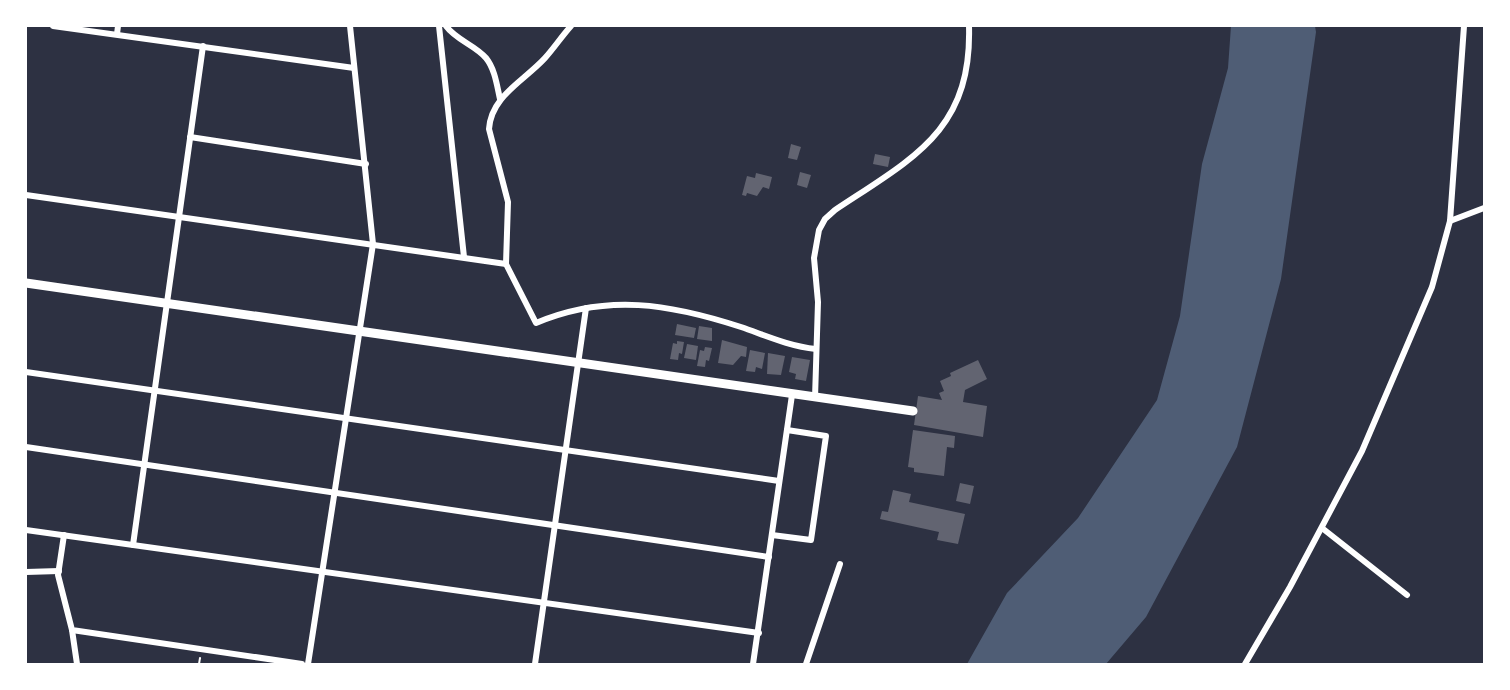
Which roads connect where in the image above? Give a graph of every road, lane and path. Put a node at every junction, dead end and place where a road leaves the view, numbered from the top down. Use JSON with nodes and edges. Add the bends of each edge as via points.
{"nodes":[{"id":1,"x":53,"y":26,"type":"edge"},
{"id":2,"x":118,"y":26,"type":"edge"},
{"id":3,"x":350,"y":26,"type":"edge"},
{"id":4,"x":439,"y":26,"type":"edge"},
{"id":5,"x":446,"y":26,"type":"edge"},
{"id":6,"x":571,"y":26,"type":"edge"},
{"id":7,"x":969,"y":26,"type":"edge"},
{"id":8,"x":1464,"y":26,"type":"edge"},
{"id":9,"x":117,"y":34,"type":"junction"},
{"id":10,"x":203,"y":46,"type":"junction"},
{"id":11,"x":354,"y":68,"type":"junction"},
{"id":12,"x":500,"y":99,"type":"junction"},
{"id":13,"x":190,"y":137,"type":"junction"},
{"id":14,"x":366,"y":164,"type":"junction"},
{"id":15,"x":26,"y":195,"type":"edge"},
{"id":16,"x":1485,"y":208,"type":"edge"},
{"id":17,"x":179,"y":215,"type":"junction"},
{"id":18,"x":1450,"y":221,"type":"junction"},
{"id":19,"x":373,"y":244,"type":"junction"},
{"id":20,"x":464,"y":257,"type":"junction"},
{"id":21,"x":506,"y":264,"type":"junction"},
{"id":22,"x":26,"y":283,"type":"edge"},
{"id":23,"x":167,"y":303,"type":"junction"},
{"id":24,"x":586,"y":308,"type":"junction"},
{"id":25,"x":361,"y":331,"type":"junction"},
{"id":26,"x":816,"y":349,"type":"junction"},
{"id":27,"x":579,"y":363,"type":"junction"},
{"id":28,"x":26,"y":372,"type":"edge"},
{"id":29,"x":155,"y":390,"type":"junction"},
{"id":30,"x":792,"y":394,"type":"junction"},
{"id":31,"x":815,"y":398,"type":"junction"},
{"id":32,"x":913,"y":411,"type":"dead end"},
{"id":33,"x":347,"y":418,"type":"junction"},
{"id":34,"x":787,"y":430,"type":"junction"},
{"id":35,"x":26,"y":447,"type":"edge"},
{"id":36,"x":566,"y":450,"type":"junction"},
{"id":37,"x":144,"y":465,"type":"junction"},
{"id":38,"x":779,"y":481,"type":"junction"},
{"id":39,"x":335,"y":493,"type":"junction"},
{"id":40,"x":555,"y":525,"type":"junction"},
{"id":41,"x":1322,"y":528,"type":"junction"},
{"id":42,"x":26,"y":530,"type":"edge"},
{"id":43,"x":64,"y":535,"type":"junction"},
{"id":44,"x":772,"y":535,"type":"junction"},
{"id":45,"x":133,"y":545,"type":"junction"},
{"id":46,"x":769,"y":557,"type":"junction"},
{"id":47,"x":840,"y":564,"type":"dead end"},
{"id":48,"x":59,"y":571,"type":"junction"},
{"id":49,"x":26,"y":572,"type":"edge"},
{"id":50,"x":322,"y":572,"type":"junction"},
{"id":51,"x":1407,"y":595,"type":"dead end"},
{"id":52,"x":543,"y":603,"type":"junction"},
{"id":53,"x":72,"y":630,"type":"junction"},
{"id":54,"x":759,"y":633,"type":"junction"},
{"id":55,"x":77,"y":664,"type":"edge"},
{"id":56,"x":302,"y":664,"type":"edge"},
{"id":57,"x":308,"y":664,"type":"edge"},
{"id":58,"x":535,"y":664,"type":"edge"},
{"id":59,"x":753,"y":664,"type":"edge"},
{"id":60,"x":806,"y":664,"type":"edge"},
{"id":61,"x":1245,"y":664,"type":"edge"}],
"edges":[{"from":1,"to":9,"type":"street"},
{"from":2,"to":9,"type":"street"},
{"from":3,"to":11,"type":"street"},
{"from":4,"to":20,"type":"street"},
{"from":5,"to":12,"type":"street","via":[[487,59]]},
{"from":6,"to":12,"type":"street","via":[[544,59]]},
{"from":7,"to":26,"type":"street","via":[[968,70],[938,134],[919,153],[836,210],[819,230],[814,258],[818,302]]},
{"from":8,"to":18,"type":"street"},
{"from":9,"to":10,"type":"street"},
{"from":10,"to":11,"type":"street"},
{"from":10,"to":13,"type":"street"},
{"from":11,"to":14,"type":"street"},
{"from":12,"to":21,"type":"street","via":[[490,117],[489,129],[508,202]]},
{"from":13,"to":14,"type":"street"},
{"from":13,"to":17,"type":"street"},
{"from":14,"to":19,"type":"street"},
{"from":15,"to":17,"type":"street"},
{"from":16,"to":18,"type":"street"},
{"from":17,"to":19,"type":"street"},
{"from":17,"to":23,"type":"street"},
{"from":18,"to":41,"type":"street","via":[[1432,287],[1362,451]]},
{"from":19,"to":20,"type":"street"},
{"from":19,"to":25,"type":"street"},
{"from":20,"to":21,"type":"street"},
{"from":21,"to":24,"type":"street","via":[[536,322],[565,310]]},
{"from":22,"to":23,"type":"street"},
{"from":23,"to":25,"type":"street"},
{"from":23,"to":29,"type":"street"},
{"from":24,"to":26,"type":"street","via":[[632,304],[681,309],[789,345]]},
{"from":24,"to":27,"type":"street"},
{"from":25,"to":27,"type":"street"},
{"from":25,"to":33,"type":"street"},
{"from":26,"to":31,"type":"street"},
{"from":27,"to":30,"type":"street"},
{"from":27,"to":36,"type":"street"},
{"from":28,"to":29,"type":"street"},
{"from":29,"to":33,"type":"street"},
{"from":29,"to":37,"type":"street"},
{"from":30,"to":31,"type":"street"},
{"from":30,"to":34,"type":"street"},
{"from":31,"to":32,"type":"street"},
{"from":33,"to":36,"type":"street"},
{"from":33,"to":39,"type":"street"},
{"from":34,"to":38,"type":"street"},
{"from":34,"to":44,"type":"street","via":[[826,436],[811,540]]},
{"from":35,"to":37,"type":"street"},
{"from":36,"to":38,"type":"street"},
{"from":36,"to":40,"type":"street"},
{"from":37,"to":39,"type":"street"},
{"from":37,"to":45,"type":"street"},
{"from":38,"to":44,"type":"street"},
{"from":39,"to":40,"type":"street"},
{"from":39,"to":50,"type":"street"},
{"from":40,"to":46,"type":"street"},
{"from":40,"to":52,"type":"street"},
{"from":41,"to":51,"type":"street"},
{"from":41,"to":61,"type":"street"},
{"from":42,"to":43,"type":"street"},
{"from":43,"to":45,"type":"street"},
{"from":43,"to":48,"type":"street"},
{"from":44,"to":46,"type":"street"},
{"from":45,"to":50,"type":"street"},
{"from":46,"to":54,"type":"street"},
{"from":47,"to":60,"type":"street"},
{"from":48,"to":49,"type":"street"},
{"from":48,"to":53,"type":"street"},
{"from":50,"to":52,"type":"street"},
{"from":50,"to":57,"type":"street"},
{"from":52,"to":54,"type":"street"},
{"from":52,"to":58,"type":"street"},
{"from":53,"to":55,"type":"street"},
{"from":53,"to":56,"type":"street"},
{"from":54,"to":59,"type":"street"}]}
